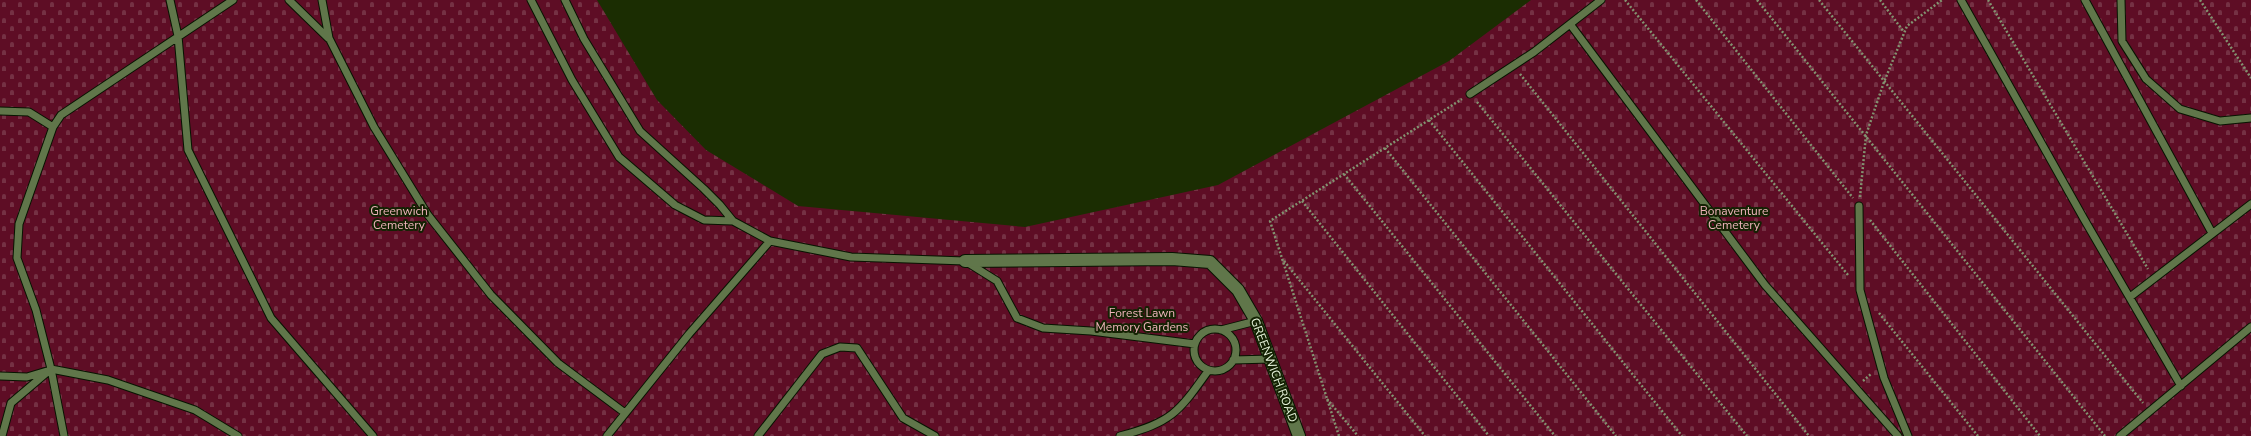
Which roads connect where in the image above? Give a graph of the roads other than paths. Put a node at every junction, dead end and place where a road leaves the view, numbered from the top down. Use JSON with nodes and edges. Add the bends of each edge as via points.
{"nodes":[{"id":1,"x":170,"y":0,"type":"edge"},
{"id":2,"x":233,"y":0,"type":"edge"},
{"id":3,"x":289,"y":0,"type":"edge"},
{"id":4,"x":322,"y":0,"type":"edge"},
{"id":5,"x":531,"y":0,"type":"edge"},
{"id":6,"x":565,"y":0,"type":"edge"},
{"id":7,"x":1601,"y":0,"type":"edge"},
{"id":8,"x":1961,"y":0,"type":"edge"},
{"id":9,"x":2085,"y":0,"type":"edge"},
{"id":10,"x":2121,"y":0,"type":"edge"},
{"id":11,"x":1570,"y":24,"type":"junction"},
{"id":12,"x":178,"y":36,"type":"junction"},
{"id":13,"x":328,"y":38,"type":"junction"},
{"id":14,"x":1470,"y":94,"type":"road end"},
{"id":15,"x":0,"y":111,"type":"edge"},
{"id":16,"x":2251,"y":118,"type":"edge"},
{"id":17,"x":53,"y":127,"type":"junction"},
{"id":18,"x":2251,"y":204,"type":"edge"},
{"id":19,"x":1860,"y":206,"type":"road end"},
{"id":20,"x":733,"y":221,"type":"junction"},
{"id":21,"x":2212,"y":233,"type":"junction"},
{"id":22,"x":770,"y":241,"type":"junction"},
{"id":23,"x":965,"y":261,"type":"junction"},
{"id":24,"x":2130,"y":297,"type":"junction"},
{"id":25,"x":1256,"y":320,"type":"junction"},
{"id":26,"x":2251,"y":327,"type":"edge"},
{"id":27,"x":1221,"y":330,"type":"junction"},
{"id":28,"x":1194,"y":344,"type":"junction"},
{"id":29,"x":1271,"y":359,"type":"junction"},
{"id":30,"x":1233,"y":360,"type":"junction"},
{"id":31,"x":51,"y":369,"type":"junction"},
{"id":32,"x":1208,"y":370,"type":"junction"},
{"id":33,"x":0,"y":376,"type":"edge"},
{"id":34,"x":2181,"y":386,"type":"junction"},
{"id":35,"x":626,"y":413,"type":"junction"},
{"id":36,"x":2,"y":436,"type":"edge"},
{"id":37,"x":64,"y":436,"type":"edge"},
{"id":38,"x":238,"y":436,"type":"edge"},
{"id":39,"x":373,"y":436,"type":"edge"},
{"id":40,"x":607,"y":436,"type":"edge"},
{"id":41,"x":758,"y":436,"type":"edge"},
{"id":42,"x":935,"y":436,"type":"edge"},
{"id":43,"x":1120,"y":436,"type":"edge"},
{"id":44,"x":1299,"y":436,"type":"edge"},
{"id":45,"x":1898,"y":436,"type":"edge"},
{"id":46,"x":1908,"y":436,"type":"edge"},
{"id":47,"x":2120,"y":436,"type":"edge"}],
"edges":[{"from":1,"to":12,"type":"lane"},
{"from":2,"to":12,"type":"lane"},
{"from":3,"to":13,"type":"lane"},
{"from":4,"to":13,"type":"lane"},
{"from":5,"to":20,"type":"lane","via":[[572,80],[619,157],[675,205],[704,220]]},
{"from":6,"to":20,"type":"lane","via":[[584,39],[640,131],[715,200]]},
{"from":7,"to":11,"type":"lane"},
{"from":8,"to":24,"type":"lane"},
{"from":9,"to":21,"type":"lane"},
{"from":10,"to":16,"type":"lane","via":[[2122,41],[2146,79],[2180,109],[2220,121]]},
{"from":11,"to":14,"type":"lane"},
{"from":11,"to":45,"type":"lane","via":[[1765,285]]},
{"from":12,"to":17,"type":"lane","via":[[61,115]]},
{"from":12,"to":39,"type":"lane","via":[[188,150],[272,318]]},
{"from":13,"to":35,"type":"lane","via":[[374,128],[428,215],[491,295],[558,363]]},
{"from":15,"to":17,"type":"lane","via":[[29,112]]},
{"from":17,"to":31,"type":"lane","via":[[19,224],[17,258],[36,310]]},
{"from":18,"to":21,"type":"lane"},
{"from":19,"to":46,"type":"lane","via":[[1860,290],[1881,366]]},
{"from":20,"to":22,"type":"lane"},
{"from":21,"to":24,"type":"lane"},
{"from":22,"to":23,"type":"lane","via":[[851,257]]},
{"from":22,"to":35,"type":"lane","via":[[689,334]]},
{"from":23,"to":25,"type":"street","name":"GREENWICH ROAD","via":[[1172,259],[1210,262],[1238,290]]},
{"from":23,"to":28,"type":"lane","via":[[998,281],[1017,318],[1043,328],[1091,331]]},
{"from":24,"to":34,"type":"lane"},
{"from":25,"to":27,"type":"lane"},
{"from":25,"to":29,"type":"street","name":"GREENWICH ROAD"},
{"from":26,"to":34,"type":"lane"},
{"from":27,"to":28,"type":"lane","via":[[1206,331]]},
{"from":27,"to":30,"type":"lane","via":[[1234,342],[1236,350]]},
{"from":28,"to":32,"type":"lane","via":[[1197,362]]},
{"from":29,"to":30,"type":"lane"},
{"from":29,"to":44,"type":"street","name":"GREENWICH ROAD"},
{"from":30,"to":32,"type":"lane","via":[[1222,370]]},
{"from":31,"to":33,"type":"lane","via":[[27,377]]},
{"from":31,"to":36,"type":"lane","via":[[11,403]]},
{"from":31,"to":37,"type":"lane"},
{"from":31,"to":38,"type":"lane","via":[[108,380],[195,410]]},
{"from":32,"to":43,"type":"lane","via":[[1182,407],[1165,421]]},
{"from":34,"to":47,"type":"lane"},
{"from":35,"to":40,"type":"lane"},
{"from":41,"to":42,"type":"lane","via":[[822,354],[840,347],[856,348],[903,418]]}]}
